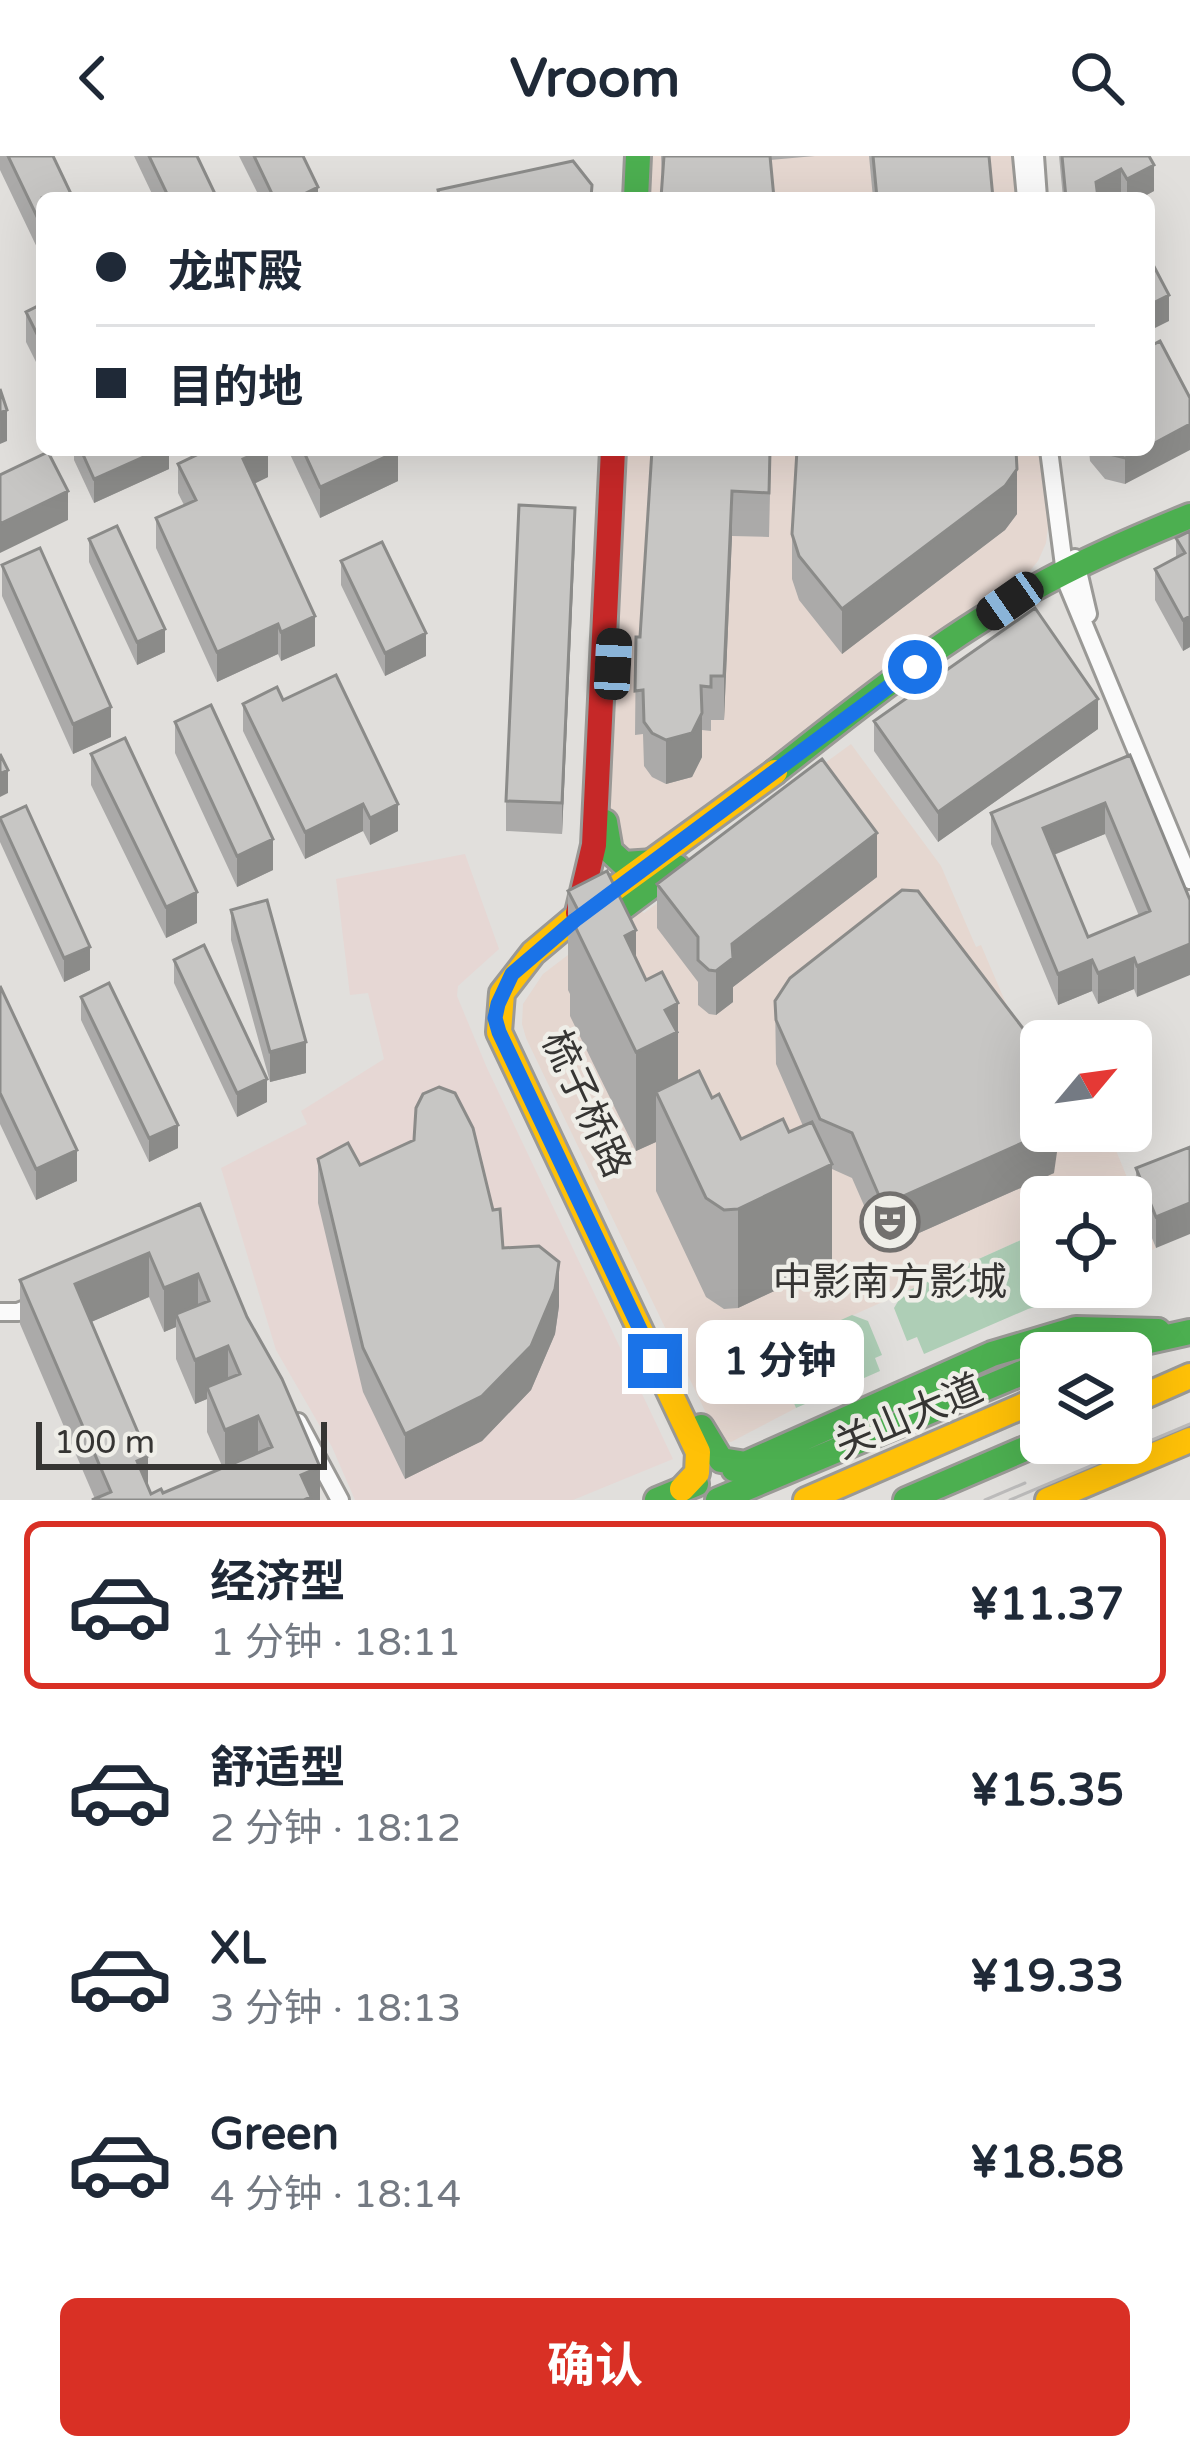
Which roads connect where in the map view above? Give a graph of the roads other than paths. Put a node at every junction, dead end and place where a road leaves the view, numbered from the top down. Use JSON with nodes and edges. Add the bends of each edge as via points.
{"nodes":[{"id":1,"x":626,"y":156,"type":"edge"},
{"id":2,"x":638,"y":156,"type":"edge"},
{"id":3,"x":1022,"y":156,"type":"edge"},
{"id":4,"x":1034,"y":156,"type":"edge"},
{"id":5,"x":624,"y":192,"type":"edge"},
{"id":6,"x":636,"y":192,"type":"edge"},
{"id":7,"x":1025,"y":192,"type":"edge"},
{"id":8,"x":1037,"y":192,"type":"edge"},
{"id":9,"x":613,"y":456,"type":"edge"},
{"id":10,"x":623,"y":456,"type":"edge"},
{"id":11,"x":1050,"y":456,"type":"edge"},
{"id":12,"x":1061,"y":456,"type":"edge"},
{"id":13,"x":1190,"y":516,"type":"edge"},
{"id":14,"x":1071,"y":574,"type":"junction"},
{"id":15,"x":1190,"y":856,"type":"edge"},
{"id":16,"x":656,"y":862,"type":"junction"},
{"id":17,"x":1190,"y":880,"type":"edge"},
{"id":18,"x":575,"y":920,"type":"junction"},
{"id":19,"x":60,"y":1294,"type":"edge"},
{"id":20,"x":0,"y":1312,"type":"edge"},
{"id":21,"x":1190,"y":1332,"type":"edge"},
{"id":22,"x":1152,"y":1340,"type":"edge"},
{"id":23,"x":1152,"y":1349,"type":"edge"},
{"id":24,"x":1020,"y":1375,"type":"edge"},
{"id":25,"x":1190,"y":1376,"type":"edge"},
{"id":26,"x":1152,"y":1393,"type":"edge"},
{"id":27,"x":1020,"y":1407,"type":"edge"},
{"id":28,"x":293,"y":1414,"type":"edge"},
{"id":29,"x":1190,"y":1440,"type":"edge"},
{"id":30,"x":1020,"y":1451,"type":"edge"},
{"id":31,"x":746,"y":1464,"type":"junction"},
{"id":32,"x":682,"y":1490,"type":"junction"},
{"id":33,"x":340,"y":1500,"type":"edge"},
{"id":34,"x":657,"y":1500,"type":"edge"},
{"id":35,"x":718,"y":1500,"type":"edge"},
{"id":36,"x":806,"y":1500,"type":"edge"},
{"id":37,"x":906,"y":1500,"type":"edge"},
{"id":38,"x":1048,"y":1500,"type":"edge"}],
"edges":[{"from":1,"to":5,"type":"main road"},
{"from":2,"to":6,"type":"main road"},
{"from":3,"to":7,"type":"street"},
{"from":4,"to":8,"type":"street"},
{"from":9,"to":18,"type":"main road","via":[[595,845]]},
{"from":10,"to":16,"type":"main road","via":[[605,835],[624,864]]},
{"from":11,"to":14,"type":"street"},
{"from":12,"to":14,"type":"street"},
{"from":13,"to":14,"type":"main road","name":"梳子桥路"},
{"from":14,"to":15,"type":"street"},
{"from":14,"to":16,"type":"main road","name":"梳子桥路","via":[[1010,601]]},
{"from":14,"to":17,"type":"street","via":[[1093,654]]},
{"from":14,"to":31,"type":"main road","name":"梳子桥路","via":[[920,676],[518,988],[510,1015],[515,1040],[648,1319],[712,1450]]},
{"from":16,"to":18,"type":"main road","name":"梳子桥路"},
{"from":18,"to":32,"type":"main road","name":"梳子桥路","via":[[512,974],[495,1018],[698,1452],[701,1468]]},
{"from":19,"to":20,"type":"street"},
{"from":21,"to":22,"type":"main road"},
{"from":21,"to":23,"type":"main road"},
{"from":21,"to":31,"type":"main road","via":[[1076,1329],[1013,1348]]},
{"from":24,"to":35,"type":"main road"},
{"from":25,"to":26,"type":"main road"},
{"from":27,"to":36,"type":"main road","name":"关山大道"},
{"from":28,"to":33,"type":"street"},
{"from":29,"to":38,"type":"main road"},
{"from":30,"to":37,"type":"main road","name":"关山大道"},
{"from":31,"to":32,"type":"main road"},
{"from":32,"to":34,"type":"main road"}]}
